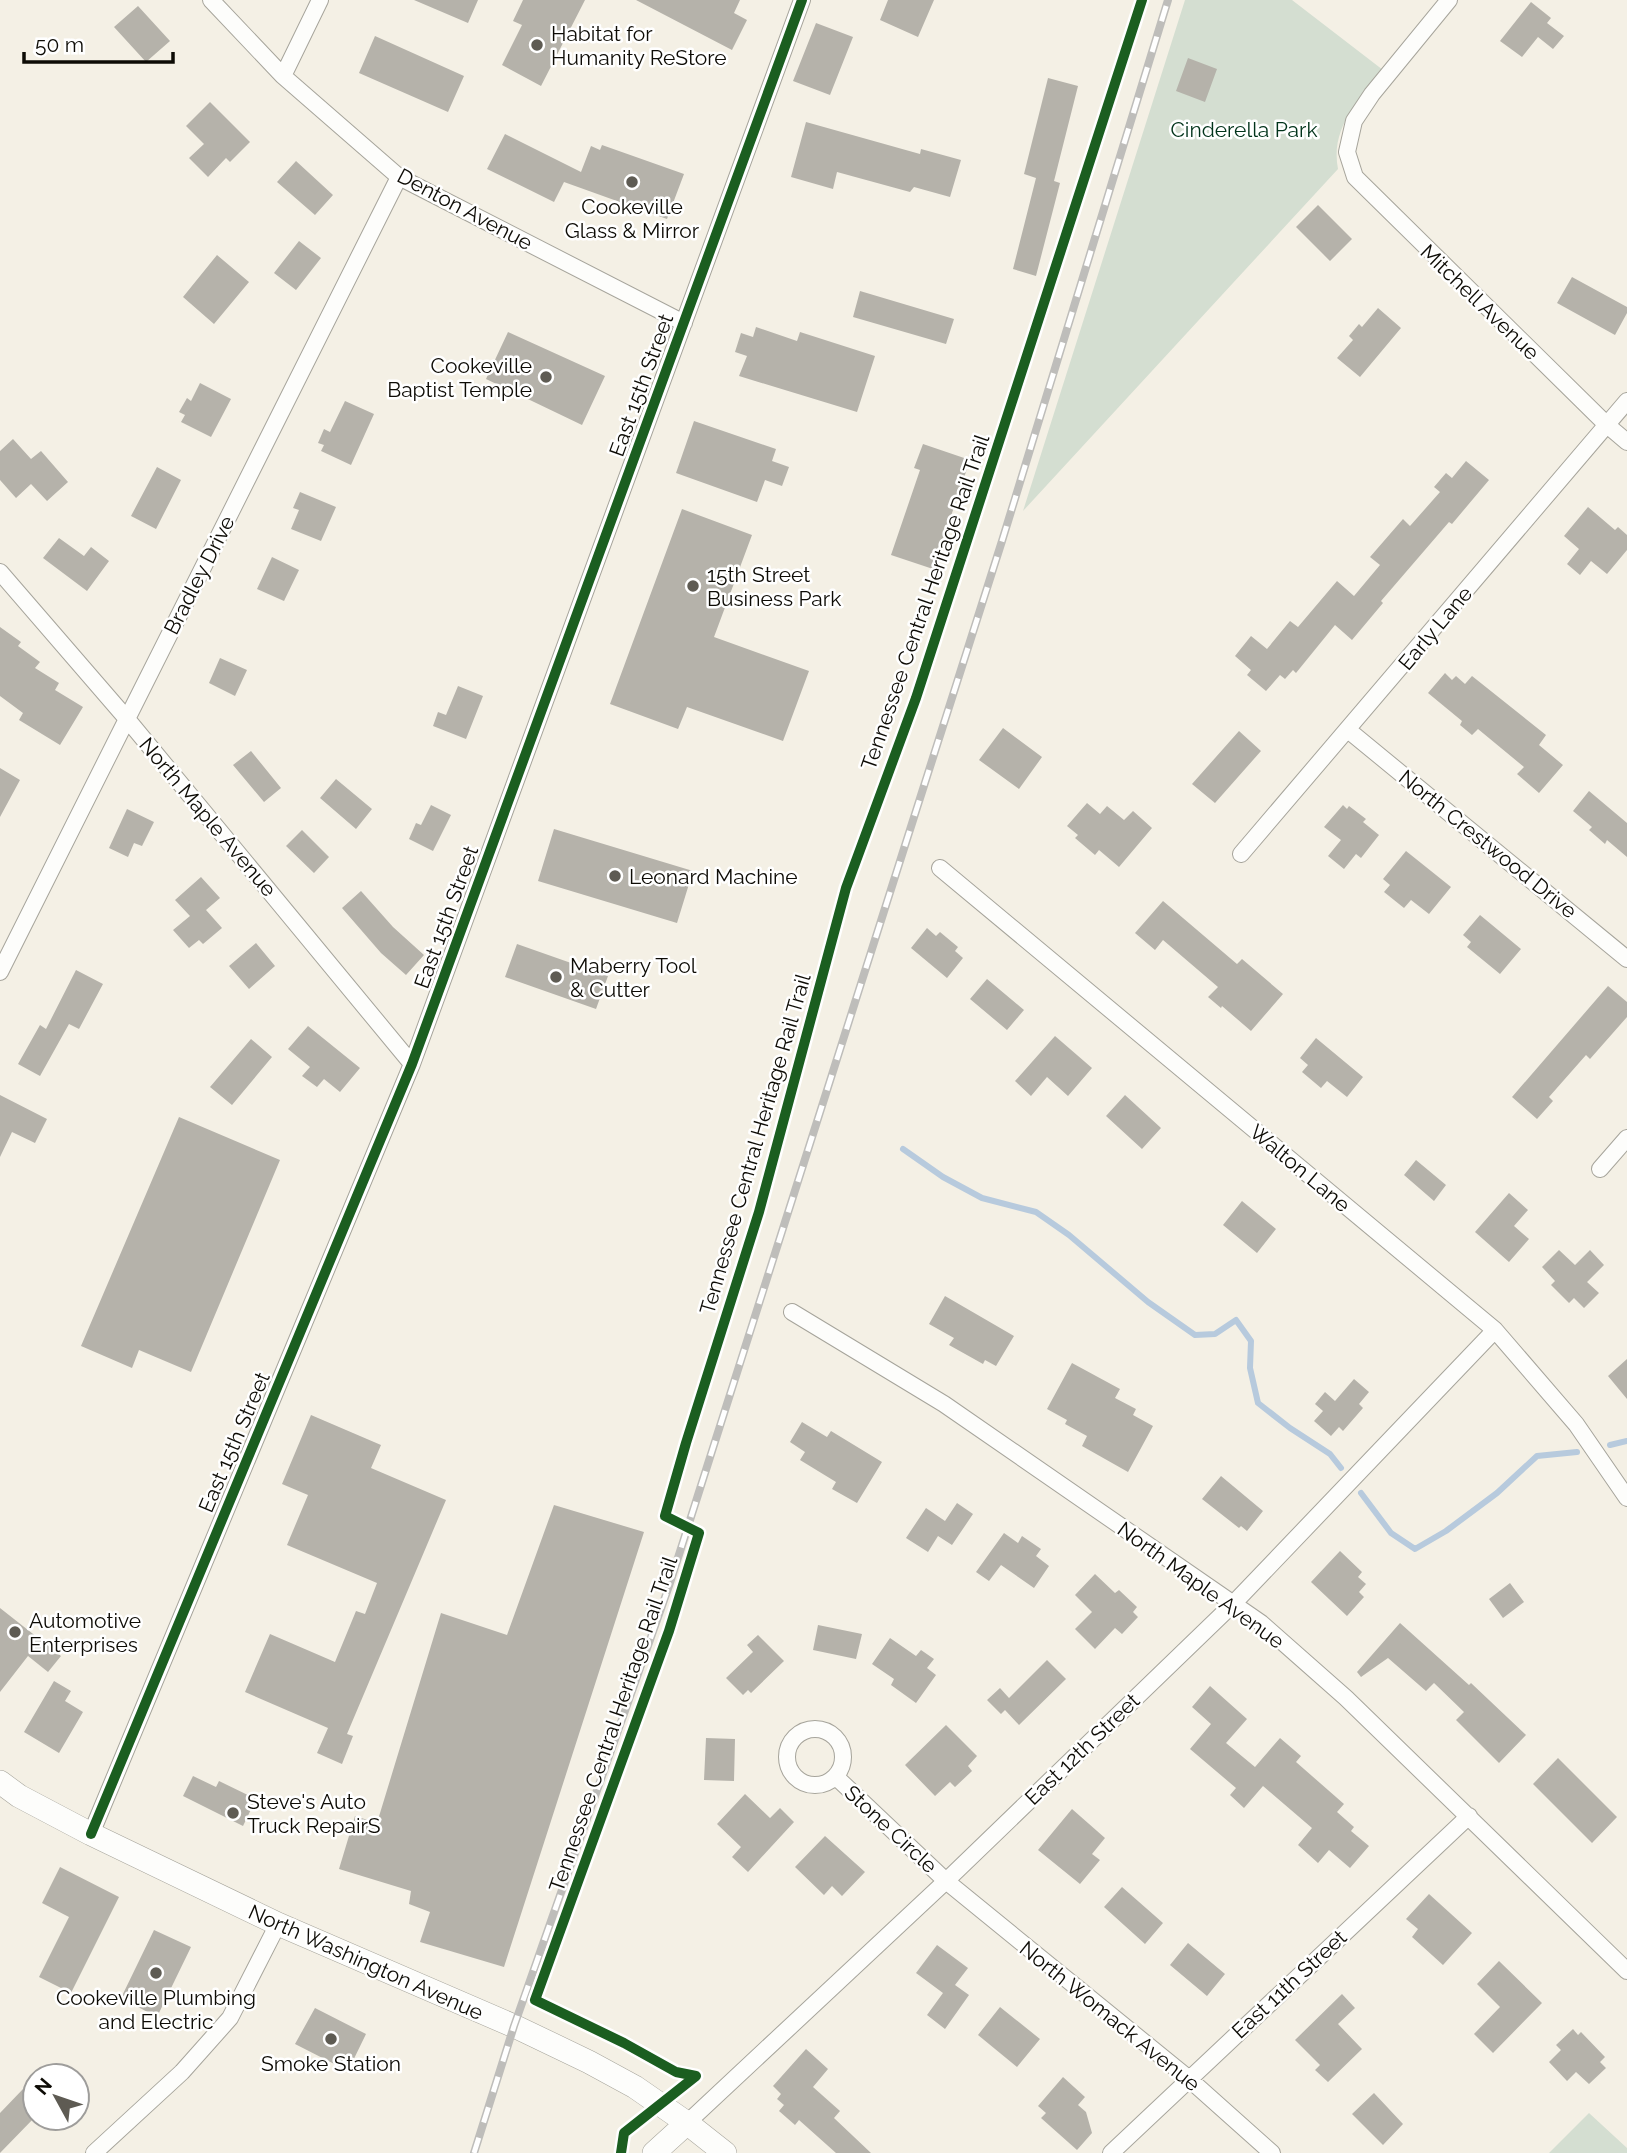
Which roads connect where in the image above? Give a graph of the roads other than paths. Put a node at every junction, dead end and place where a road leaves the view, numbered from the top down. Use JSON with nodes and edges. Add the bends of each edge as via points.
{"nodes":[{"id":1,"x":211,"y":0,"type":"edge"},
{"id":2,"x":320,"y":0,"type":"edge"},
{"id":3,"x":802,"y":0,"type":"edge"},
{"id":4,"x":1450,"y":0,"type":"edge"},
{"id":5,"x":283,"y":76,"type":"junction"},
{"id":6,"x":399,"y":177,"type":"junction"},
{"id":7,"x":684,"y":323,"type":"junction"},
{"id":8,"x":1627,"y":401,"type":"edge"},
{"id":9,"x":1607,"y":425,"type":"junction"},
{"id":10,"x":1627,"y":442,"type":"edge"},
{"id":11,"x":0,"y":572,"type":"edge"},
{"id":12,"x":127,"y":719,"type":"junction"},
{"id":13,"x":1348,"y":730,"type":"junction"},
{"id":14,"x":1241,"y":854,"type":"dead end"},
{"id":15,"x":940,"y":869,"type":"dead end"},
{"id":16,"x":1627,"y":959,"type":"edge"},
{"id":17,"x":0,"y":972,"type":"edge"},
{"id":18,"x":412,"y":1064,"type":"junction"},
{"id":19,"x":1627,"y":1138,"type":"edge"},
{"id":20,"x":1600,"y":1170,"type":"dead end"},
{"id":21,"x":792,"y":1312,"type":"dead end"},
{"id":22,"x":1495,"y":1330,"type":"junction"},
{"id":23,"x":1627,"y":1498,"type":"edge"},
{"id":24,"x":1233,"y":1604,"type":"junction"},
{"id":25,"x":836,"y":1777,"type":"dead end"},
{"id":26,"x":0,"y":1783,"type":"edge"},
{"id":27,"x":1469,"y":1816,"type":"junction"},
{"id":28,"x":91,"y":1834,"type":"junction"},
{"id":29,"x":946,"y":1881,"type":"junction"},
{"id":30,"x":278,"y":1924,"type":"junction"},
{"id":31,"x":1627,"y":1970,"type":"edge"},
{"id":32,"x":1188,"y":2078,"type":"junction"},
{"id":33,"x":687,"y":2123,"type":"junction"},
{"id":34,"x":94,"y":2153,"type":"edge"},
{"id":35,"x":654,"y":2153,"type":"edge"},
{"id":36,"x":725,"y":2153,"type":"edge"},
{"id":37,"x":1111,"y":2153,"type":"edge"},
{"id":38,"x":1272,"y":2153,"type":"edge"}],
"edges":[{"from":1,"to":5,"type":"street","name":"Denton Avenue"},
{"from":2,"to":5,"type":"street"},
{"from":3,"to":7,"type":"street","name":"East 15th Street"},
{"from":4,"to":9,"type":"street","name":"Mitchell Avenue","via":[[1354,121],[1348,152],[1355,177]]},
{"from":5,"to":6,"type":"street","name":"Denton Avenue"},
{"from":6,"to":7,"type":"street","name":"Denton Avenue"},
{"from":6,"to":12,"type":"street","name":"Bradley Drive"},
{"from":7,"to":18,"type":"street","name":"East 15th Street"},
{"from":8,"to":9,"type":"street","name":"Early Lane"},
{"from":9,"to":10,"type":"street","name":"Mitchell Avenue"},
{"from":9,"to":13,"type":"street","name":"Early Lane"},
{"from":11,"to":12,"type":"street","name":"North Maple Avenue"},
{"from":12,"to":17,"type":"street","name":"Bradley Drive"},
{"from":12,"to":18,"type":"street","name":"North Maple Avenue"},
{"from":13,"to":14,"type":"street","name":"Early Lane"},
{"from":13,"to":16,"type":"street","name":"North Crestwood Drive"},
{"from":15,"to":22,"type":"street","name":"Walton Lane"},
{"from":18,"to":28,"type":"street","name":"East 15th Street"},
{"from":19,"to":20,"type":"street"},
{"from":21,"to":24,"type":"street","name":"North Maple Avenue","via":[[944,1404]]},
{"from":22,"to":23,"type":"street","name":"Walton Lane","via":[[1576,1424]]},
{"from":22,"to":24,"type":"street","name":"East 12th Street"},
{"from":24,"to":27,"type":"street","name":"North Maple Avenue","via":[[1346,1698]]},
{"from":24,"to":29,"type":"street","name":"East 12th Street"},
{"from":25,"to":29,"type":"street","name":"Stone Circle"},
{"from":26,"to":28,"type":"main road","name":"North Washington Avenue"},
{"from":27,"to":31,"type":"street","name":"North Maple Avenue"},
{"from":27,"to":32,"type":"street","name":"East 11th Street"},
{"from":28,"to":30,"type":"main road","name":"North Washington Avenue"},
{"from":29,"to":32,"type":"street","name":"North Womack Avenue"},
{"from":29,"to":33,"type":"street","name":"East 12th Street"},
{"from":30,"to":33,"type":"main road","name":"North Washington Avenue","via":[[589,2062]]},
{"from":30,"to":34,"type":"street","via":[[230,2018],[182,2072]]},
{"from":32,"to":37,"type":"street","name":"East 11th Street"},
{"from":32,"to":38,"type":"street","name":"North Womack Avenue"},
{"from":33,"to":35,"type":"main road","name":"East 12th Street"},
{"from":33,"to":36,"type":"main road","name":"North Washington Avenue"}]}
